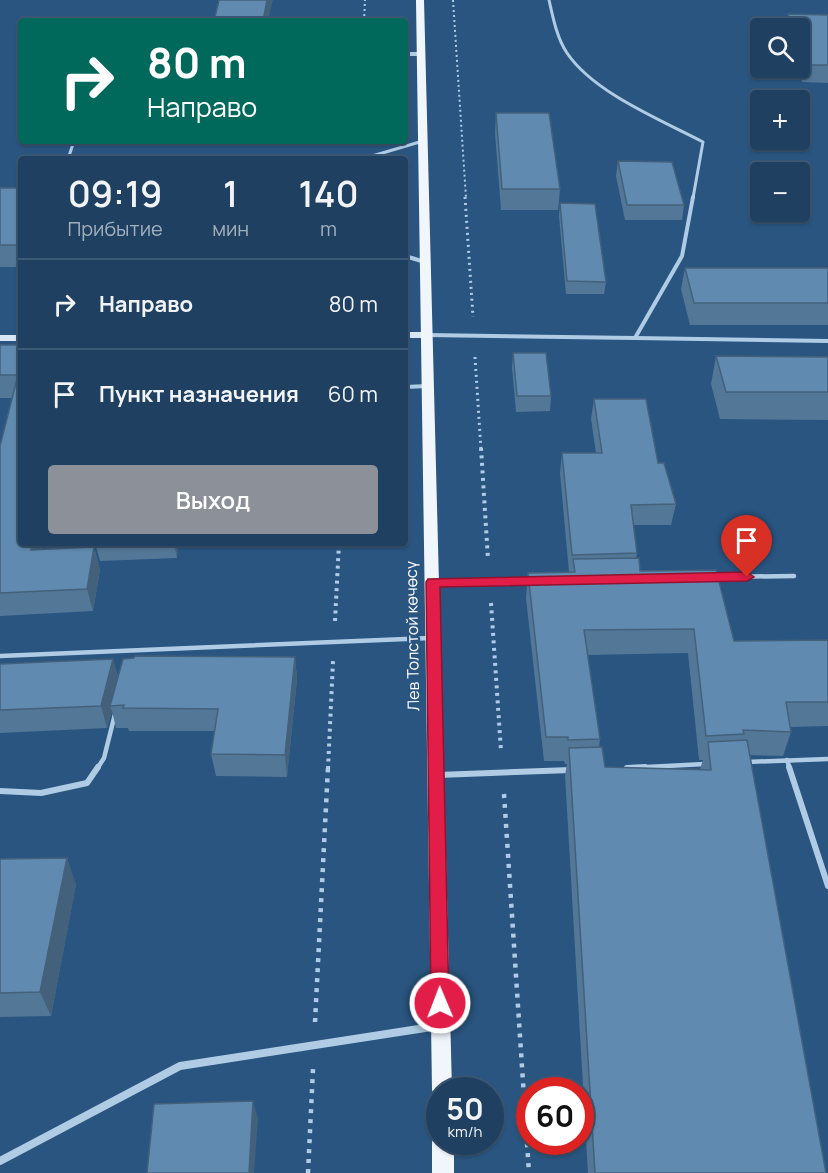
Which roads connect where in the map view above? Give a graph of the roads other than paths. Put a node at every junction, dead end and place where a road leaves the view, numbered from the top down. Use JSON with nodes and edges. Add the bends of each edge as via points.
{"nodes":[{"id":1,"x":420,"y":0,"type":"edge"},
{"id":2,"x":549,"y":0,"type":"edge"},
{"id":3,"x":408,"y":54,"type":"edge"},
{"id":4,"x":422,"y":54,"type":"junction"},
{"id":5,"x":423,"y":141,"type":"junction"},
{"id":6,"x":372,"y":156,"type":"edge"},
{"id":7,"x":408,"y":257,"type":"edge"},
{"id":8,"x":425,"y":262,"type":"junction"},
{"id":9,"x":408,"y":335,"type":"edge"},
{"id":10,"x":427,"y":335,"type":"junction"},
{"id":11,"x":0,"y":338,"type":"edge"},
{"id":12,"x":18,"y":338,"type":"edge"},
{"id":13,"x":635,"y":338,"type":"junction"},
{"id":14,"x":828,"y":341,"type":"edge"},
{"id":15,"x":428,"y":386,"type":"junction"},
{"id":16,"x":408,"y":387,"type":"edge"},
{"id":17,"x":794,"y":576,"type":"dead end"},
{"id":18,"x":700,"y":577,"type":"edge"},
{"id":19,"x":537,"y":580,"type":"edge"},
{"id":20,"x":433,"y":582,"type":"junction"},
{"id":21,"x":433,"y":638,"type":"junction"},
{"id":22,"x":132,"y":651,"type":"junction"},
{"id":23,"x":0,"y":656,"type":"edge"},
{"id":24,"x":129,"y":661,"type":"edge"},
{"id":25,"x":118,"y":704,"type":"edge"},
{"id":26,"x":828,"y":759,"type":"edge"},
{"id":27,"x":787,"y":760,"type":"junction"},
{"id":28,"x":739,"y":763,"type":"edge"},
{"id":29,"x":716,"y":764,"type":"edge"},
{"id":30,"x":621,"y":768,"type":"edge"},
{"id":31,"x":573,"y":770,"type":"edge"},
{"id":32,"x":435,"y":775,"type":"junction"},
{"id":33,"x":0,"y":791,"type":"edge"},
{"id":34,"x":828,"y":886,"type":"edge"},
{"id":35,"x":440,"y":1026,"type":"junction"},
{"id":36,"x":442,"y":1077,"type":"edge"},
{"id":37,"x":443,"y":1155,"type":"edge"},
{"id":38,"x":0,"y":1161,"type":"edge"},
{"id":39,"x":443,"y":1173,"type":"edge"}],
"edges":[{"from":1,"to":4,"type":"main road","name":"Лев Толстой көчөсү"},
{"from":2,"to":13,"type":"lane","via":[[556,30],[568,55],[591,77],[703,142],[682,256]]},
{"from":3,"to":4,"type":"street"},
{"from":4,"to":5,"type":"main road","name":"Лев Толстой көчөсү"},
{"from":5,"to":6,"type":"lane"},
{"from":5,"to":8,"type":"main road","name":"Лев Толстой көчөсү"},
{"from":7,"to":8,"type":"lane"},
{"from":8,"to":10,"type":"main road","name":"Лев Толстой көчөсү"},
{"from":9,"to":10,"type":"main road"},
{"from":10,"to":13,"type":"lane"},
{"from":10,"to":15,"type":"main road","name":"Лев Толстой көчөсү"},
{"from":11,"to":12,"type":"main road"},
{"from":13,"to":14,"type":"lane"},
{"from":15,"to":16,"type":"lane"},
{"from":15,"to":20,"type":"main road","name":"Лев Толстой көчөсү"},
{"from":17,"to":18,"type":"lane"},
{"from":19,"to":20,"type":"lane"},
{"from":20,"to":21,"type":"main road","name":"Лев Толстой көчөсү"},
{"from":21,"to":22,"type":"lane"},
{"from":21,"to":32,"type":"main road","name":"Лев Толстой көчөсү"},
{"from":22,"to":23,"type":"lane"},
{"from":22,"to":24,"type":"lane"},
{"from":25,"to":33,"type":"lane","via":[[104,758],[87,783],[41,793]]},
{"from":26,"to":27,"type":"lane"},
{"from":27,"to":28,"type":"lane"},
{"from":27,"to":34,"type":"lane"},
{"from":29,"to":30,"type":"lane"},
{"from":31,"to":32,"type":"lane"},
{"from":32,"to":35,"type":"main road","name":"Лев Толстой көчөсү"},
{"from":35,"to":36,"type":"main road","name":"Лев Толстой көчөсү"},
{"from":35,"to":38,"type":"street","via":[[180,1066]]},
{"from":37,"to":39,"type":"main road"}]}
